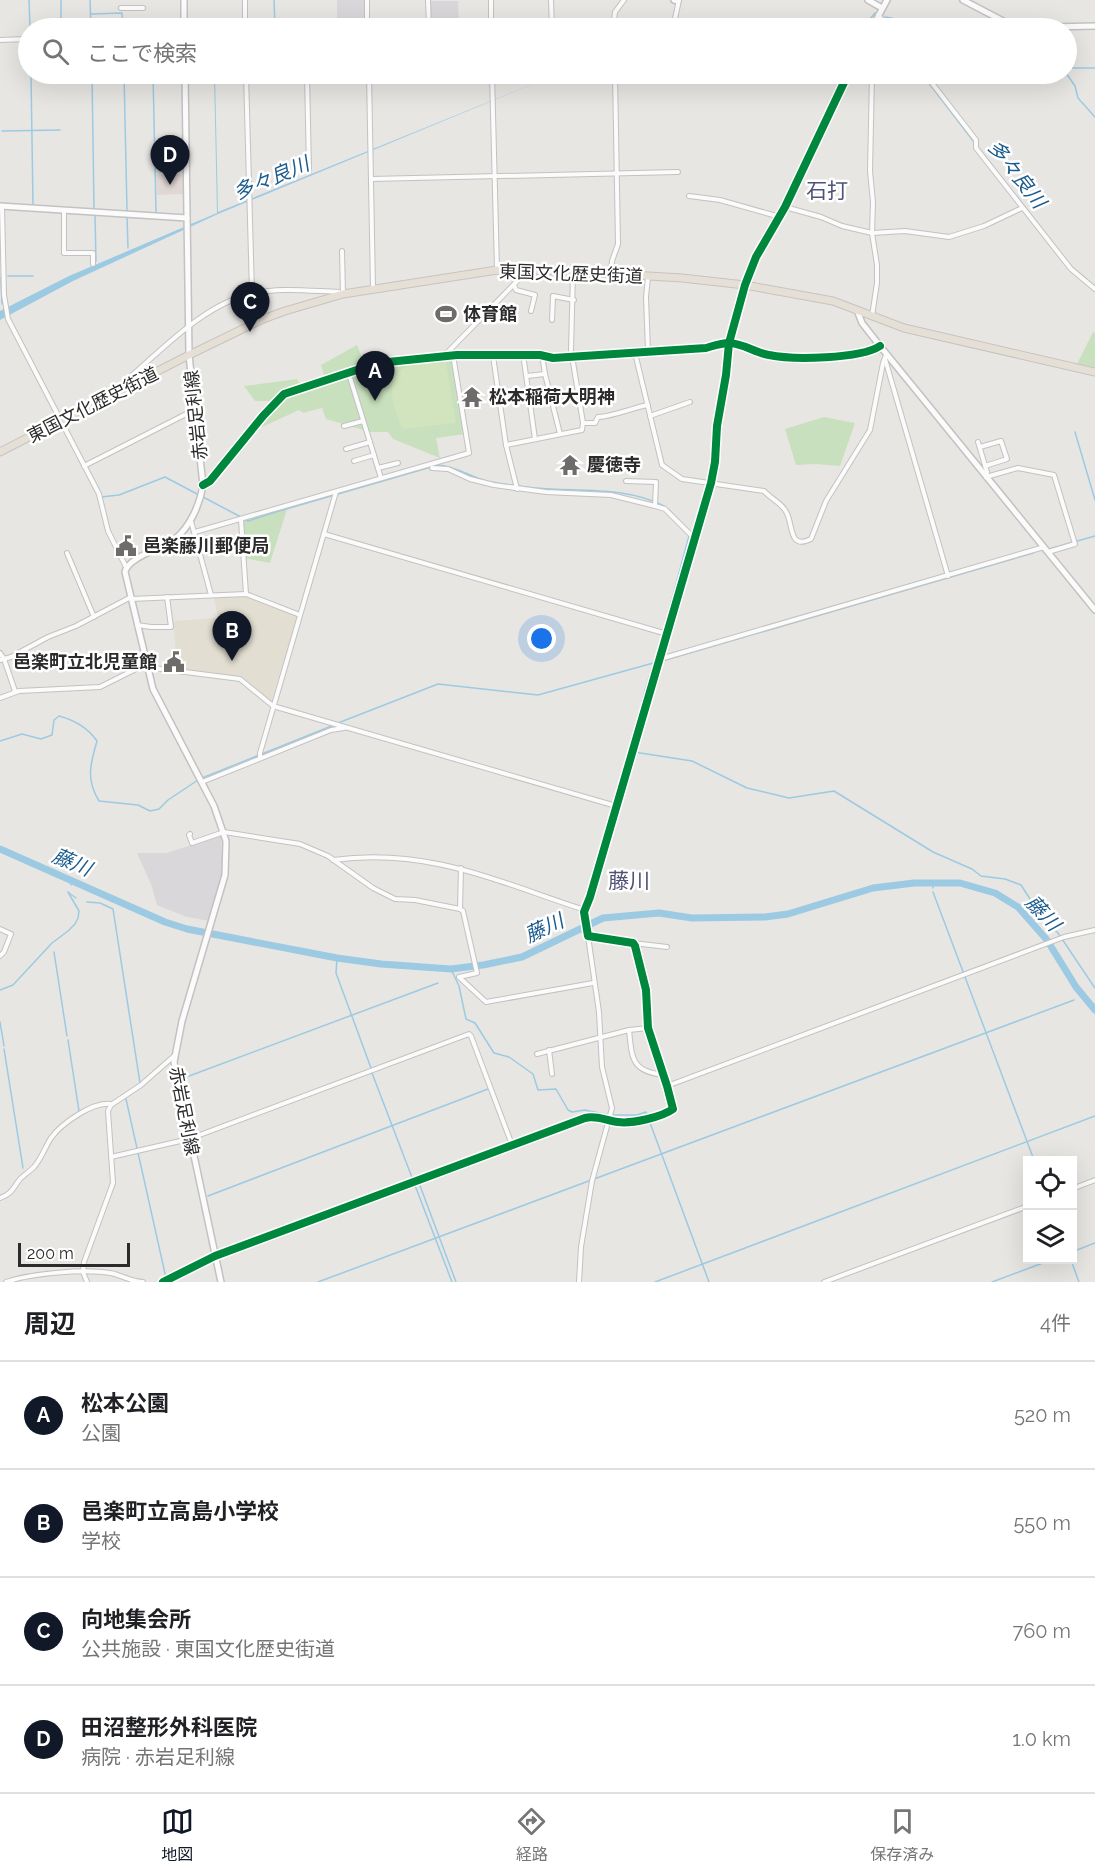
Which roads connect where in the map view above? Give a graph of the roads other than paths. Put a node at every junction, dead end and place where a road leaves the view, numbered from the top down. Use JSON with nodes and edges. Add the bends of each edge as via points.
{"nodes":[{"id":1,"x":184,"y":0,"type":"edge"},
{"id":2,"x":245,"y":0,"type":"edge"},
{"id":3,"x":367,"y":0,"type":"edge"},
{"id":4,"x":428,"y":0,"type":"edge"},
{"id":5,"x":491,"y":0,"type":"edge"},
{"id":6,"x":551,"y":0,"type":"edge"},
{"id":7,"x":624,"y":0,"type":"edge"},
{"id":8,"x":677,"y":0,"type":"edge"},
{"id":9,"x":868,"y":0,"type":"edge"},
{"id":10,"x":887,"y":0,"type":"edge"},
{"id":11,"x":963,"y":0,"type":"edge"},
{"id":12,"x":121,"y":8,"type":"dead end"},
{"id":13,"x":143,"y":8,"type":"dead end"},
{"id":14,"x":882,"y":8,"type":"junction"},
{"id":15,"x":878,"y":15,"type":"junction"},
{"id":16,"x":184,"y":18,"type":"edge"},
{"id":17,"x":245,"y":18,"type":"edge"},
{"id":18,"x":368,"y":18,"type":"edge"},
{"id":19,"x":429,"y":18,"type":"edge"},
{"id":20,"x":491,"y":18,"type":"edge"},
{"id":21,"x":552,"y":18,"type":"edge"},
{"id":22,"x":614,"y":18,"type":"edge"},
{"id":23,"x":674,"y":18,"type":"edge"},
{"id":24,"x":877,"y":18,"type":"edge"},
{"id":25,"x":881,"y":18,"type":"edge"},
{"id":26,"x":997,"y":18,"type":"edge"},
{"id":27,"x":1095,"y":26,"type":"edge"},
{"id":28,"x":1077,"y":27,"type":"edge"},
{"id":29,"x":0,"y":39,"type":"edge"},
{"id":30,"x":18,"y":39,"type":"edge"},
{"id":31,"x":185,"y":84,"type":"edge"},
{"id":32,"x":246,"y":84,"type":"edge"},
{"id":33,"x":307,"y":84,"type":"edge"},
{"id":34,"x":369,"y":84,"type":"edge"},
{"id":35,"x":492,"y":84,"type":"edge"},
{"id":36,"x":615,"y":84,"type":"edge"},
{"id":37,"x":843,"y":84,"type":"edge"},
{"id":38,"x":872,"y":84,"type":"edge"},
{"id":39,"x":933,"y":84,"type":"edge"},
{"id":40,"x":309,"y":171,"type":"dead end"},
{"id":41,"x":678,"y":172,"type":"dead end"},
{"id":42,"x":616,"y":174,"type":"junction"},
{"id":43,"x":495,"y":176,"type":"junction"},
{"id":44,"x":371,"y":179,"type":"junction"},
{"id":45,"x":689,"y":196,"type":"dead end"},
{"id":46,"x":1,"y":206,"type":"edge"},
{"id":47,"x":785,"y":207,"type":"junction"},
{"id":48,"x":1022,"y":208,"type":"junction"},
{"id":49,"x":64,"y":210,"type":"junction"},
{"id":50,"x":780,"y":217,"type":"junction"},
{"id":51,"x":187,"y":218,"type":"junction"},
{"id":52,"x":872,"y":232,"type":"junction"},
{"id":53,"x":342,"y":251,"type":"dead end"},
{"id":54,"x":93,"y":264,"type":"dead end"},
{"id":55,"x":525,"y":269,"type":"junction"},
{"id":56,"x":497,"y":270,"type":"junction"},
{"id":57,"x":573,"y":272,"type":"junction"},
{"id":58,"x":611,"y":274,"type":"junction"},
{"id":59,"x":648,"y":276,"type":"junction"},
{"id":60,"x":514,"y":285,"type":"junction"},
{"id":61,"x":745,"y":285,"type":"junction"},
{"id":62,"x":373,"y":288,"type":"junction"},
{"id":63,"x":1095,"y":289,"type":"edge"},
{"id":64,"x":252,"y":294,"type":"junction"},
{"id":65,"x":343,"y":294,"type":"junction"},
{"id":66,"x":574,"y":300,"type":"junction"},
{"id":67,"x":857,"y":309,"type":"junction"},
{"id":68,"x":531,"y":311,"type":"dead end"},
{"id":69,"x":872,"y":316,"type":"junction"},
{"id":70,"x":552,"y":320,"type":"dead end"},
{"id":71,"x":189,"y":327,"type":"junction"},
{"id":72,"x":729,"y":343,"type":"junction"},
{"id":73,"x":880,"y":346,"type":"junction"},
{"id":74,"x":648,"y":351,"type":"junction"},
{"id":75,"x":635,"y":353,"type":"junction"},
{"id":76,"x":524,"y":354,"type":"junction"},
{"id":77,"x":189,"y":355,"type":"junction"},
{"id":78,"x":453,"y":356,"type":"junction"},
{"id":79,"x":494,"y":356,"type":"junction"},
{"id":80,"x":542,"y":356,"type":"junction"},
{"id":81,"x":572,"y":356,"type":"junction"},
{"id":82,"x":885,"y":356,"type":"junction"},
{"id":83,"x":443,"y":357,"type":"junction"},
{"id":84,"x":348,"y":371,"type":"junction"},
{"id":85,"x":1095,"y":372,"type":"edge"},
{"id":86,"x":545,"y":374,"type":"junction"},
{"id":87,"x":526,"y":376,"type":"junction"},
{"id":88,"x":129,"y":386,"type":"junction"},
{"id":89,"x":690,"y":402,"type":"dead end"},
{"id":90,"x":648,"y":405,"type":"junction"},
{"id":91,"x":196,"y":409,"type":"junction"},
{"id":92,"x":650,"y":416,"type":"junction"},
{"id":93,"x":61,"y":421,"type":"junction"},
{"id":94,"x":363,"y":421,"type":"junction"},
{"id":95,"x":583,"y":423,"type":"junction"},
{"id":96,"x":344,"y":426,"type":"dead end"},
{"id":97,"x":560,"y":434,"type":"junction"},
{"id":98,"x":535,"y":439,"type":"junction"},
{"id":99,"x":370,"y":442,"type":"junction"},
{"id":100,"x":978,"y":442,"type":"dead end"},
{"id":101,"x":506,"y":445,"type":"junction"},
{"id":102,"x":980,"y":447,"type":"junction"},
{"id":103,"x":346,"y":449,"type":"dead end"},
{"id":104,"x":1,"y":452,"type":"edge"},
{"id":105,"x":374,"y":455,"type":"junction"},
{"id":106,"x":354,"y":461,"type":"dead end"},
{"id":107,"x":398,"y":463,"type":"dead end"},
{"id":108,"x":84,"y":465,"type":"junction"},
{"id":109,"x":985,"y":466,"type":"junction"},
{"id":110,"x":378,"y":468,"type":"junction"},
{"id":111,"x":432,"y":468,"type":"dead end"},
{"id":112,"x":986,"y":477,"type":"junction"},
{"id":113,"x":381,"y":478,"type":"junction"},
{"id":114,"x":626,"y":481,"type":"dead end"},
{"id":115,"x":711,"y":483,"type":"junction"},
{"id":116,"x":203,"y":485,"type":"junction"},
{"id":117,"x":517,"y":489,"type":"junction"},
{"id":118,"x":337,"y":491,"type":"junction"},
{"id":119,"x":655,"y":506,"type":"junction"},
{"id":120,"x":190,"y":519,"type":"junction"},
{"id":121,"x":241,"y":520,"type":"junction"},
{"id":122,"x":195,"y":532,"type":"junction"},
{"id":123,"x":324,"y":534,"type":"junction"},
{"id":124,"x":694,"y":538,"type":"junction"},
{"id":125,"x":1044,"y":547,"type":"junction"},
{"id":126,"x":1048,"y":552,"type":"junction"},
{"id":127,"x":67,"y":553,"type":"dead end"},
{"id":128,"x":126,"y":567,"type":"junction"},
{"id":129,"x":948,"y":576,"type":"junction"},
{"id":130,"x":246,"y":594,"type":"junction"},
{"id":131,"x":212,"y":595,"type":"junction"},
{"id":132,"x":167,"y":597,"type":"junction"},
{"id":133,"x":131,"y":598,"type":"junction"},
{"id":134,"x":1095,"y":609,"type":"edge"},
{"id":135,"x":300,"y":615,"type":"junction"},
{"id":136,"x":94,"y":617,"type":"junction"},
{"id":137,"x":137,"y":625,"type":"junction"},
{"id":138,"x":667,"y":634,"type":"junction"},
{"id":139,"x":0,"y":653,"type":"edge"},
{"id":140,"x":2,"y":660,"type":"edge"},
{"id":141,"x":659,"y":660,"type":"junction"},
{"id":142,"x":146,"y":667,"type":"junction"},
{"id":143,"x":15,"y":692,"type":"junction"},
{"id":144,"x":0,"y":698,"type":"edge"},
{"id":145,"x":273,"y":706,"type":"junction"},
{"id":146,"x":343,"y":727,"type":"junction"},
{"id":147,"x":260,"y":758,"type":"junction"},
{"id":148,"x":201,"y":780,"type":"junction"},
{"id":149,"x":616,"y":806,"type":"junction"},
{"id":150,"x":224,"y":832,"type":"junction"},
{"id":151,"x":190,"y":834,"type":"dead end"},
{"id":152,"x":333,"y":860,"type":"junction"},
{"id":153,"x":461,"y":868,"type":"junction"},
{"id":154,"x":460,"y":909,"type":"junction"},
{"id":155,"x":586,"y":911,"type":"junction"},
{"id":156,"x":0,"y":929,"type":"edge"},
{"id":157,"x":1095,"y":930,"type":"edge"},
{"id":158,"x":588,"y":936,"type":"junction"},
{"id":159,"x":633,"y":942,"type":"junction"},
{"id":160,"x":667,"y":947,"type":"dead end"},
{"id":161,"x":0,"y":956,"type":"edge"},
{"id":162,"x":593,"y":983,"type":"junction"},
{"id":163,"x":648,"y":1028,"type":"junction"},
{"id":164,"x":629,"y":1030,"type":"junction"},
{"id":165,"x":600,"y":1037,"type":"junction"},
{"id":166,"x":549,"y":1050,"type":"junction"},
{"id":167,"x":537,"y":1054,"type":"dead end"},
{"id":168,"x":174,"y":1056,"type":"junction"},
{"id":169,"x":552,"y":1074,"type":"dead end"},
{"id":170,"x":664,"y":1075,"type":"junction"},
{"id":171,"x":667,"y":1086,"type":"junction"},
{"id":172,"x":111,"y":1105,"type":"junction"},
{"id":173,"x":609,"y":1120,"type":"junction"},
{"id":174,"x":189,"y":1139,"type":"junction"},
{"id":175,"x":512,"y":1145,"type":"junction"},
{"id":176,"x":111,"y":1156,"type":"junction"},
{"id":177,"x":1095,"y":1180,"type":"edge"},
{"id":178,"x":1077,"y":1187,"type":"edge"},
{"id":179,"x":0,"y":1198,"type":"edge"},
{"id":180,"x":1023,"y":1208,"type":"edge"},
{"id":181,"x":215,"y":1256,"type":"junction"},
{"id":182,"x":84,"y":1272,"type":"junction"},
{"id":183,"x":6,"y":1282,"type":"edge"},
{"id":184,"x":87,"y":1282,"type":"edge"},
{"id":185,"x":142,"y":1282,"type":"edge"},
{"id":186,"x":163,"y":1282,"type":"edge"},
{"id":187,"x":221,"y":1282,"type":"edge"},
{"id":188,"x":579,"y":1282,"type":"edge"},
{"id":189,"x":824,"y":1282,"type":"edge"}],
"edges":[{"from":1,"to":16,"type":"street"},
{"from":2,"to":17,"type":"street"},
{"from":3,"to":18,"type":"street"},
{"from":4,"to":19,"type":"street"},
{"from":5,"to":20,"type":"street"},
{"from":6,"to":21,"type":"street"},
{"from":7,"to":22,"type":"street"},
{"from":8,"to":23,"type":"street"},
{"from":9,"to":14,"type":"street"},
{"from":10,"to":14,"type":"street"},
{"from":11,"to":26,"type":"street"},
{"from":12,"to":13,"type":"street"},
{"from":14,"to":15,"type":"street"},
{"from":15,"to":24,"type":"street"},
{"from":15,"to":25,"type":"street"},
{"from":27,"to":28,"type":"street"},
{"from":29,"to":30,"type":"street"},
{"from":31,"to":51,"type":"street","name":"赤岩足利線"},
{"from":32,"to":64,"type":"street"},
{"from":33,"to":40,"type":"street"},
{"from":34,"to":44,"type":"street"},
{"from":35,"to":43,"type":"street"},
{"from":36,"to":42,"type":"street"},
{"from":37,"to":47,"type":"street"},
{"from":38,"to":52,"type":"street"},
{"from":39,"to":48,"type":"street"},
{"from":41,"to":42,"type":"street"},
{"from":42,"to":43,"type":"street"},
{"from":42,"to":58,"type":"street","via":[[618,250]]},
{"from":43,"to":44,"type":"street"},
{"from":43,"to":56,"type":"street"},
{"from":44,"to":62,"type":"street"},
{"from":45,"to":50,"type":"street","via":[[720,200]]},
{"from":46,"to":49,"type":"street"},
{"from":46,"to":93,"type":"street","via":[[8,319]]},
{"from":47,"to":50,"type":"street"},
{"from":47,"to":52,"type":"street"},
{"from":48,"to":52,"type":"street","via":[[949,237],[905,231]]},
{"from":48,"to":63,"type":"street","via":[[1071,270]]},
{"from":49,"to":51,"type":"street"},
{"from":49,"to":54,"type":"street","via":[[64,253],[93,253]]},
{"from":50,"to":61,"type":"street","via":[[756,257]]},
{"from":51,"to":71,"type":"street","name":"赤岩足利線"},
{"from":52,"to":69,"type":"street","via":[[877,283]]},
{"from":53,"to":65,"type":"street"},
{"from":55,"to":56,"type":"highway","name":"東国文化歴史街道"},
{"from":55,"to":57,"type":"highway","name":"東国文化歴史街道"},
{"from":55,"to":60,"type":"street"},
{"from":56,"to":62,"type":"highway","name":"東国文化歴史街道"},
{"from":57,"to":58,"type":"highway","name":"東国文化歴史街道"},
{"from":57,"to":66,"type":"street"},
{"from":58,"to":59,"type":"highway","name":"東国文化歴史街道"},
{"from":59,"to":61,"type":"highway","name":"東国文化歴史街道"},
{"from":59,"to":74,"type":"street"},
{"from":60,"to":68,"type":"street","via":[[516,290],[535,295]]},
{"from":60,"to":83,"type":"street"},
{"from":61,"to":67,"type":"highway","name":"東国文化歴史街道","via":[[820,298]]},
{"from":61,"to":72,"type":"street"},
{"from":62,"to":65,"type":"highway","name":"東国文化歴史街道"},
{"from":64,"to":65,"type":"street","via":[[285,290]]},
{"from":64,"to":71,"type":"street","via":[[226,303]]},
{"from":65,"to":77,"type":"highway","name":"東国文化歴史街道","via":[[264,319]]},
{"from":66,"to":70,"type":"street","via":[[553,296]]},
{"from":66,"to":81,"type":"street"},
{"from":67,"to":69,"type":"highway","name":"東国文化歴史街道"},
{"from":67,"to":73,"type":"street","via":[[862,323]]},
{"from":69,"to":85,"type":"highway","name":"東国文化歴史街道","via":[[904,328]]},
{"from":71,"to":77,"type":"street","name":"赤岩足利線"},
{"from":71,"to":88,"type":"street","via":[[130,377]]},
{"from":72,"to":73,"type":"street","via":[[797,358],[849,354]]},
{"from":72,"to":74,"type":"street"},
{"from":72,"to":115,"type":"street"},
{"from":73,"to":82,"type":"street"},
{"from":74,"to":75,"type":"street"},
{"from":75,"to":81,"type":"street"},
{"from":75,"to":90,"type":"street"},
{"from":76,"to":79,"type":"street"},
{"from":76,"to":80,"type":"street"},
{"from":76,"to":87,"type":"street"},
{"from":77,"to":88,"type":"highway","name":"東国文化歴史街道"},
{"from":77,"to":91,"type":"street","name":"赤岩足利線"},
{"from":78,"to":79,"type":"street"},
{"from":78,"to":83,"type":"street"},
{"from":78,"to":113,"type":"street","via":[[469,453]]},
{"from":79,"to":101,"type":"street"},
{"from":80,"to":81,"type":"street"},
{"from":80,"to":86,"type":"street"},
{"from":81,"to":95,"type":"street"},
{"from":82,"to":112,"type":"street"},
{"from":82,"to":115,"type":"street","via":[[870,430],[826,501],[811,539],[801,541],[793,537],[786,511],[764,491]]},
{"from":82,"to":129,"type":"street"},
{"from":83,"to":84,"type":"street","via":[[378,363]]},
{"from":84,"to":94,"type":"street"},
{"from":84,"to":116,"type":"street","via":[[279,397]]},
{"from":86,"to":87,"type":"street"},
{"from":86,"to":97,"type":"street"},
{"from":87,"to":98,"type":"street"},
{"from":88,"to":93,"type":"highway","name":"東国文化歴史街道"},
{"from":89,"to":92,"type":"street"},
{"from":90,"to":92,"type":"street"},
{"from":90,"to":95,"type":"street","via":[[598,417],[595,423]]},
{"from":91,"to":108,"type":"street"},
{"from":91,"to":116,"type":"street","name":"赤岩足利線"},
{"from":92,"to":115,"type":"street","via":[[663,465],[682,479]]},
{"from":93,"to":104,"type":"highway","name":"東国文化歴史街道"},
{"from":93,"to":108,"type":"street"},
{"from":94,"to":96,"type":"street"},
{"from":94,"to":99,"type":"street"},
{"from":95,"to":97,"type":"street","via":[[582,430]]},
{"from":97,"to":98,"type":"street"},
{"from":98,"to":101,"type":"street"},
{"from":99,"to":103,"type":"street"},
{"from":99,"to":105,"type":"street"},
{"from":100,"to":102,"type":"street"},
{"from":101,"to":117,"type":"street"},
{"from":102,"to":109,"type":"street"},
{"from":102,"to":109,"type":"street","via":[[1001,441],[1007,459]]},
{"from":105,"to":106,"type":"street"},
{"from":105,"to":110,"type":"street"},
{"from":107,"to":110,"type":"street"},
{"from":108,"to":128,"type":"street"},
{"from":109,"to":112,"type":"street"},
{"from":110,"to":113,"type":"street"},
{"from":111,"to":117,"type":"street"},
{"from":112,"to":125,"type":"street"},
{"from":112,"to":126,"type":"street","via":[[1018,468],[1054,475],[1075,544]]},
{"from":113,"to":118,"type":"street"},
{"from":114,"to":119,"type":"street","via":[[656,482]]},
{"from":115,"to":124,"type":"street"},
{"from":116,"to":120,"type":"street","name":"赤岩足利線","via":[[200,502]]},
{"from":117,"to":119,"type":"street","via":[[611,495]]},
{"from":118,"to":121,"type":"street"},
{"from":118,"to":123,"type":"street"},
{"from":119,"to":124,"type":"street","via":[[665,509]]},
{"from":120,"to":122,"type":"street"},
{"from":120,"to":128,"type":"street","name":"赤岩足利線","via":[[174,539]]},
{"from":121,"to":122,"type":"street"},
{"from":121,"to":130,"type":"street"},
{"from":122,"to":131,"type":"street"},
{"from":123,"to":135,"type":"street"},
{"from":123,"to":138,"type":"street"},
{"from":124,"to":138,"type":"street"},
{"from":125,"to":126,"type":"street"},
{"from":125,"to":129,"type":"street"},
{"from":126,"to":134,"type":"street"},
{"from":127,"to":136,"type":"street"},
{"from":128,"to":133,"type":"street"},
{"from":129,"to":141,"type":"street"},
{"from":130,"to":131,"type":"street"},
{"from":130,"to":135,"type":"street"},
{"from":131,"to":132,"type":"street"},
{"from":132,"to":133,"type":"street"},
{"from":132,"to":137,"type":"street","via":[[171,627]]},
{"from":133,"to":136,"type":"street"},
{"from":133,"to":137,"type":"street"},
{"from":135,"to":145,"type":"street"},
{"from":136,"to":140,"type":"street"},
{"from":137,"to":142,"type":"street"},
{"from":138,"to":141,"type":"street"},
{"from":139,"to":140,"type":"street"},
{"from":140,"to":143,"type":"street"},
{"from":141,"to":149,"type":"street"},
{"from":142,"to":143,"type":"street","via":[[99,687]]},
{"from":142,"to":145,"type":"street","via":[[240,679]]},
{"from":142,"to":148,"type":"street","via":[[155,694]]},
{"from":143,"to":144,"type":"street"},
{"from":145,"to":146,"type":"street"},
{"from":145,"to":147,"type":"street"},
{"from":146,"to":147,"type":"street"},
{"from":146,"to":149,"type":"street"},
{"from":147,"to":148,"type":"street"},
{"from":148,"to":150,"type":"street"},
{"from":149,"to":155,"type":"street"},
{"from":150,"to":151,"type":"street","via":[[192,843]]},
{"from":150,"to":152,"type":"street","via":[[300,844]]},
{"from":150,"to":168,"type":"street","name":"赤岩足利線","via":[[226,867]]},
{"from":152,"to":153,"type":"street","via":[[400,857]]},
{"from":152,"to":154,"type":"street","via":[[395,899]]},
{"from":153,"to":154,"type":"street"},
{"from":153,"to":155,"type":"street"},
{"from":154,"to":162,"type":"street","via":[[464,911],[477,974],[459,977],[486,1002]]},
{"from":155,"to":158,"type":"street"},
{"from":156,"to":161,"type":"street","via":[[11,934]]},
{"from":157,"to":171,"type":"street","via":[[1064,937]]},
{"from":158,"to":159,"type":"street"},
{"from":158,"to":162,"type":"street"},
{"from":159,"to":160,"type":"street"},
{"from":159,"to":163,"type":"street","via":[[646,990]]},
{"from":162,"to":165,"type":"street"},
{"from":163,"to":164,"type":"street"},
{"from":163,"to":170,"type":"street"},
{"from":164,"to":165,"type":"street"},
{"from":164,"to":170,"type":"street","via":[[632,1056],[638,1065],[646,1073]]},
{"from":165,"to":166,"type":"street"},
{"from":165,"to":173,"type":"street","via":[[611,1103]]},
{"from":166,"to":167,"type":"street"},
{"from":166,"to":169,"type":"street"},
{"from":168,"to":172,"type":"street"},
{"from":168,"to":174,"type":"street","name":"赤岩足利線"},
{"from":170,"to":171,"type":"street"},
{"from":171,"to":173,"type":"street","via":[[671,1112],[630,1122]]},
{"from":172,"to":176,"type":"street","via":[[107,1117]]},
{"from":172,"to":179,"type":"street","via":[[89,1107],[59,1130],[34,1168],[10,1194]]},
{"from":173,"to":175,"type":"street","via":[[585,1118]]},
{"from":173,"to":188,"type":"street","via":[[592,1181]]},
{"from":174,"to":175,"type":"street","via":[[468,1034]]},
{"from":174,"to":176,"type":"street"},
{"from":174,"to":181,"type":"street","name":"赤岩足利線"},
{"from":175,"to":181,"type":"street"},
{"from":176,"to":182,"type":"street","via":[[112,1188],[84,1262]]},
{"from":177,"to":178,"type":"street"},
{"from":180,"to":189,"type":"street"},
{"from":181,"to":186,"type":"street"},
{"from":181,"to":187,"type":"street","name":"赤岩足利線"},
{"from":182,"to":183,"type":"street","via":[[37,1274]]},
{"from":182,"to":184,"type":"street"},
{"from":182,"to":185,"type":"street","via":[[109,1273]]}]}
